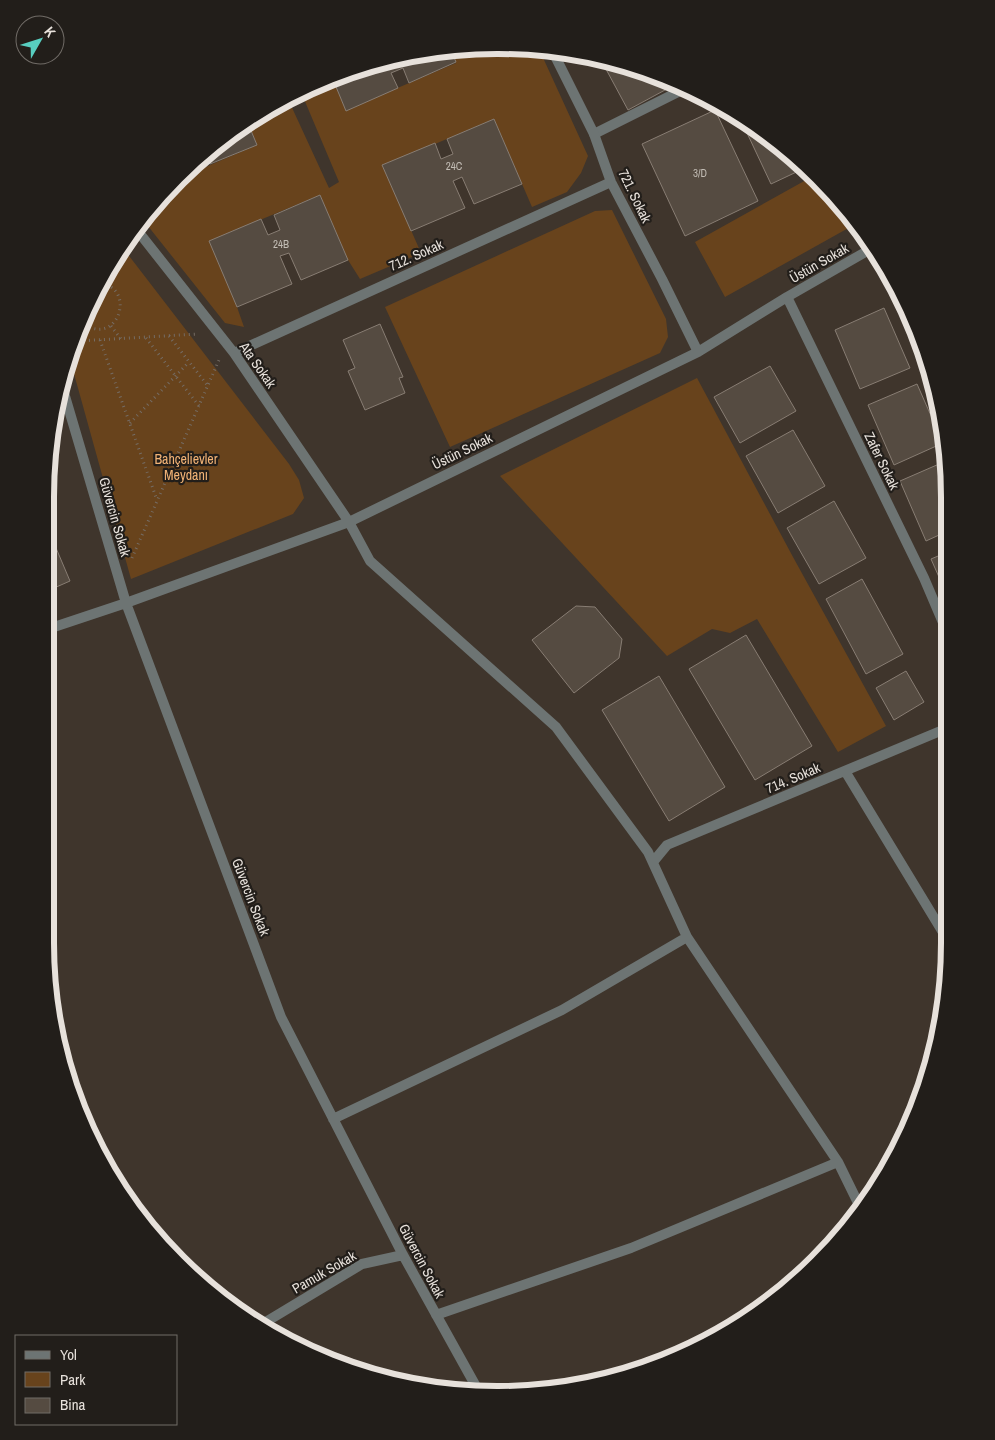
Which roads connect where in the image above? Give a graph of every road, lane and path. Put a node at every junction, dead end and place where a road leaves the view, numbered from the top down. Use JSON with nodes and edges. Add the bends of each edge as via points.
{"nodes":[{"id":1,"x":556,"y":58,"type":"edge"},
{"id":2,"x":677,"y":92,"type":"edge"},
{"id":3,"x":594,"y":134,"type":"junction"},
{"id":4,"x":611,"y":182,"type":"junction"},
{"id":5,"x":140,"y":234,"type":"edge"},
{"id":6,"x":866,"y":252,"type":"edge"},
{"id":7,"x":108,"y":286,"type":"edge"},
{"id":8,"x":787,"y":297,"type":"junction"},
{"id":9,"x":111,"y":326,"type":"junction"},
{"id":10,"x":89,"y":327,"type":"edge"},
{"id":11,"x":218,"y":333,"type":"junction"},
{"id":12,"x":169,"y":336,"type":"junction"},
{"id":13,"x":146,"y":337,"type":"junction"},
{"id":14,"x":121,"y":339,"type":"junction"},
{"id":15,"x":100,"y":340,"type":"junction"},
{"id":16,"x":83,"y":341,"type":"edge"},
{"id":17,"x":226,"y":344,"type":"junction"},
{"id":18,"x":698,"y":352,"type":"junction"},
{"id":19,"x":234,"y":353,"type":"junction"},
{"id":20,"x":189,"y":362,"type":"junction"},
{"id":21,"x":176,"y":376,"type":"junction"},
{"id":22,"x":208,"y":386,"type":"junction"},
{"id":23,"x":65,"y":398,"type":"edge"},
{"id":24,"x":199,"y":406,"type":"junction"},
{"id":25,"x":130,"y":423,"type":"junction"},
{"id":26,"x":157,"y":500,"type":"junction"},
{"id":27,"x":349,"y":522,"type":"junction"},
{"id":28,"x":120,"y":584,"type":"junction"},
{"id":29,"x":126,"y":603,"type":"junction"},
{"id":30,"x":941,"y":618,"type":"edge"},
{"id":31,"x":54,"y":627,"type":"edge"},
{"id":32,"x":941,"y":731,"type":"edge"},
{"id":33,"x":845,"y":771,"type":"junction"},
{"id":34,"x":653,"y":862,"type":"junction"},
{"id":35,"x":941,"y":929,"type":"edge"},
{"id":36,"x":688,"y":937,"type":"junction"},
{"id":37,"x":333,"y":1119,"type":"junction"},
{"id":38,"x":838,"y":1162,"type":"junction"},
{"id":39,"x":857,"y":1202,"type":"edge"},
{"id":40,"x":402,"y":1255,"type":"junction"},
{"id":41,"x":436,"y":1315,"type":"junction"},
{"id":42,"x":267,"y":1321,"type":"edge"},
{"id":43,"x":475,"y":1385,"type":"edge"}],
"edges":[{"from":1,"to":3,"type":"street","name":"721. Sokak"},
{"from":2,"to":3,"type":"street"},
{"from":3,"to":4,"type":"street","name":"721. Sokak"},
{"from":4,"to":18,"type":"street","name":"721. Sokak"},
{"from":4,"to":19,"type":"street","name":"712. Sokak"},
{"from":5,"to":11,"type":"street","name":"Ata Sokak"},
{"from":6,"to":8,"type":"street","name":"Üstün Sokak"},
{"from":7,"to":9,"type":"path","via":[[120,298],[121,308]]},
{"from":8,"to":18,"type":"street","name":"Üstün Sokak"},
{"from":8,"to":30,"type":"street","name":"Zafer Sokak"},
{"from":9,"to":10,"type":"path","via":[[101,330]]},
{"from":9,"to":14,"type":"path"},
{"from":11,"to":12,"type":"path"},
{"from":11,"to":17,"type":"street","name":"Ata Sokak"},
{"from":12,"to":13,"type":"path"},
{"from":12,"to":20,"type":"path"},
{"from":13,"to":14,"type":"path"},
{"from":13,"to":21,"type":"path"},
{"from":14,"to":15,"type":"path"},
{"from":15,"to":16,"type":"path"},
{"from":15,"to":25,"type":"path"},
{"from":17,"to":19,"type":"street","name":"Ata Sokak"},
{"from":17,"to":22,"type":"path"},
{"from":18,"to":27,"type":"street","name":"Üstün Sokak"},
{"from":19,"to":27,"type":"street","name":"Ata Sokak"},
{"from":20,"to":21,"type":"path"},
{"from":20,"to":22,"type":"path"},
{"from":21,"to":24,"type":"path"},
{"from":21,"to":25,"type":"path"},
{"from":22,"to":24,"type":"path"},
{"from":23,"to":28,"type":"street","name":"Güvercin Sokak"},
{"from":24,"to":26,"type":"path"},
{"from":25,"to":26,"type":"path"},
{"from":26,"to":28,"type":"path"},
{"from":27,"to":29,"type":"street","name":"Üstün Sokak"},
{"from":27,"to":34,"type":"street","name":"Ata Sokak","via":[[370,562],[556,727]]},
{"from":28,"to":29,"type":"street","name":"Güvercin Sokak"},
{"from":29,"to":31,"type":"street","name":"Üstün Sokak"},
{"from":29,"to":37,"type":"street","name":"Güvercin Sokak","via":[[281,1017]]},
{"from":32,"to":33,"type":"street","name":"714. Sokak"},
{"from":33,"to":34,"type":"street","name":"714. Sokak","via":[[667,845]]},
{"from":33,"to":35,"type":"street"},
{"from":34,"to":36,"type":"street","name":"Ata Sokak"},
{"from":36,"to":37,"type":"street","via":[[562,1010]]},
{"from":36,"to":38,"type":"street","name":"Ata Sokak"},
{"from":37,"to":40,"type":"street","name":"Güvercin Sokak"},
{"from":38,"to":39,"type":"street","name":"Ata Sokak"},
{"from":38,"to":41,"type":"street","via":[[631,1248]]},
{"from":40,"to":41,"type":"street","name":"Güvercin Sokak"},
{"from":40,"to":42,"type":"street","name":"Pamuk Sokak","via":[[362,1264]]},
{"from":41,"to":43,"type":"street","name":"Güvercin Sokak"}]}
